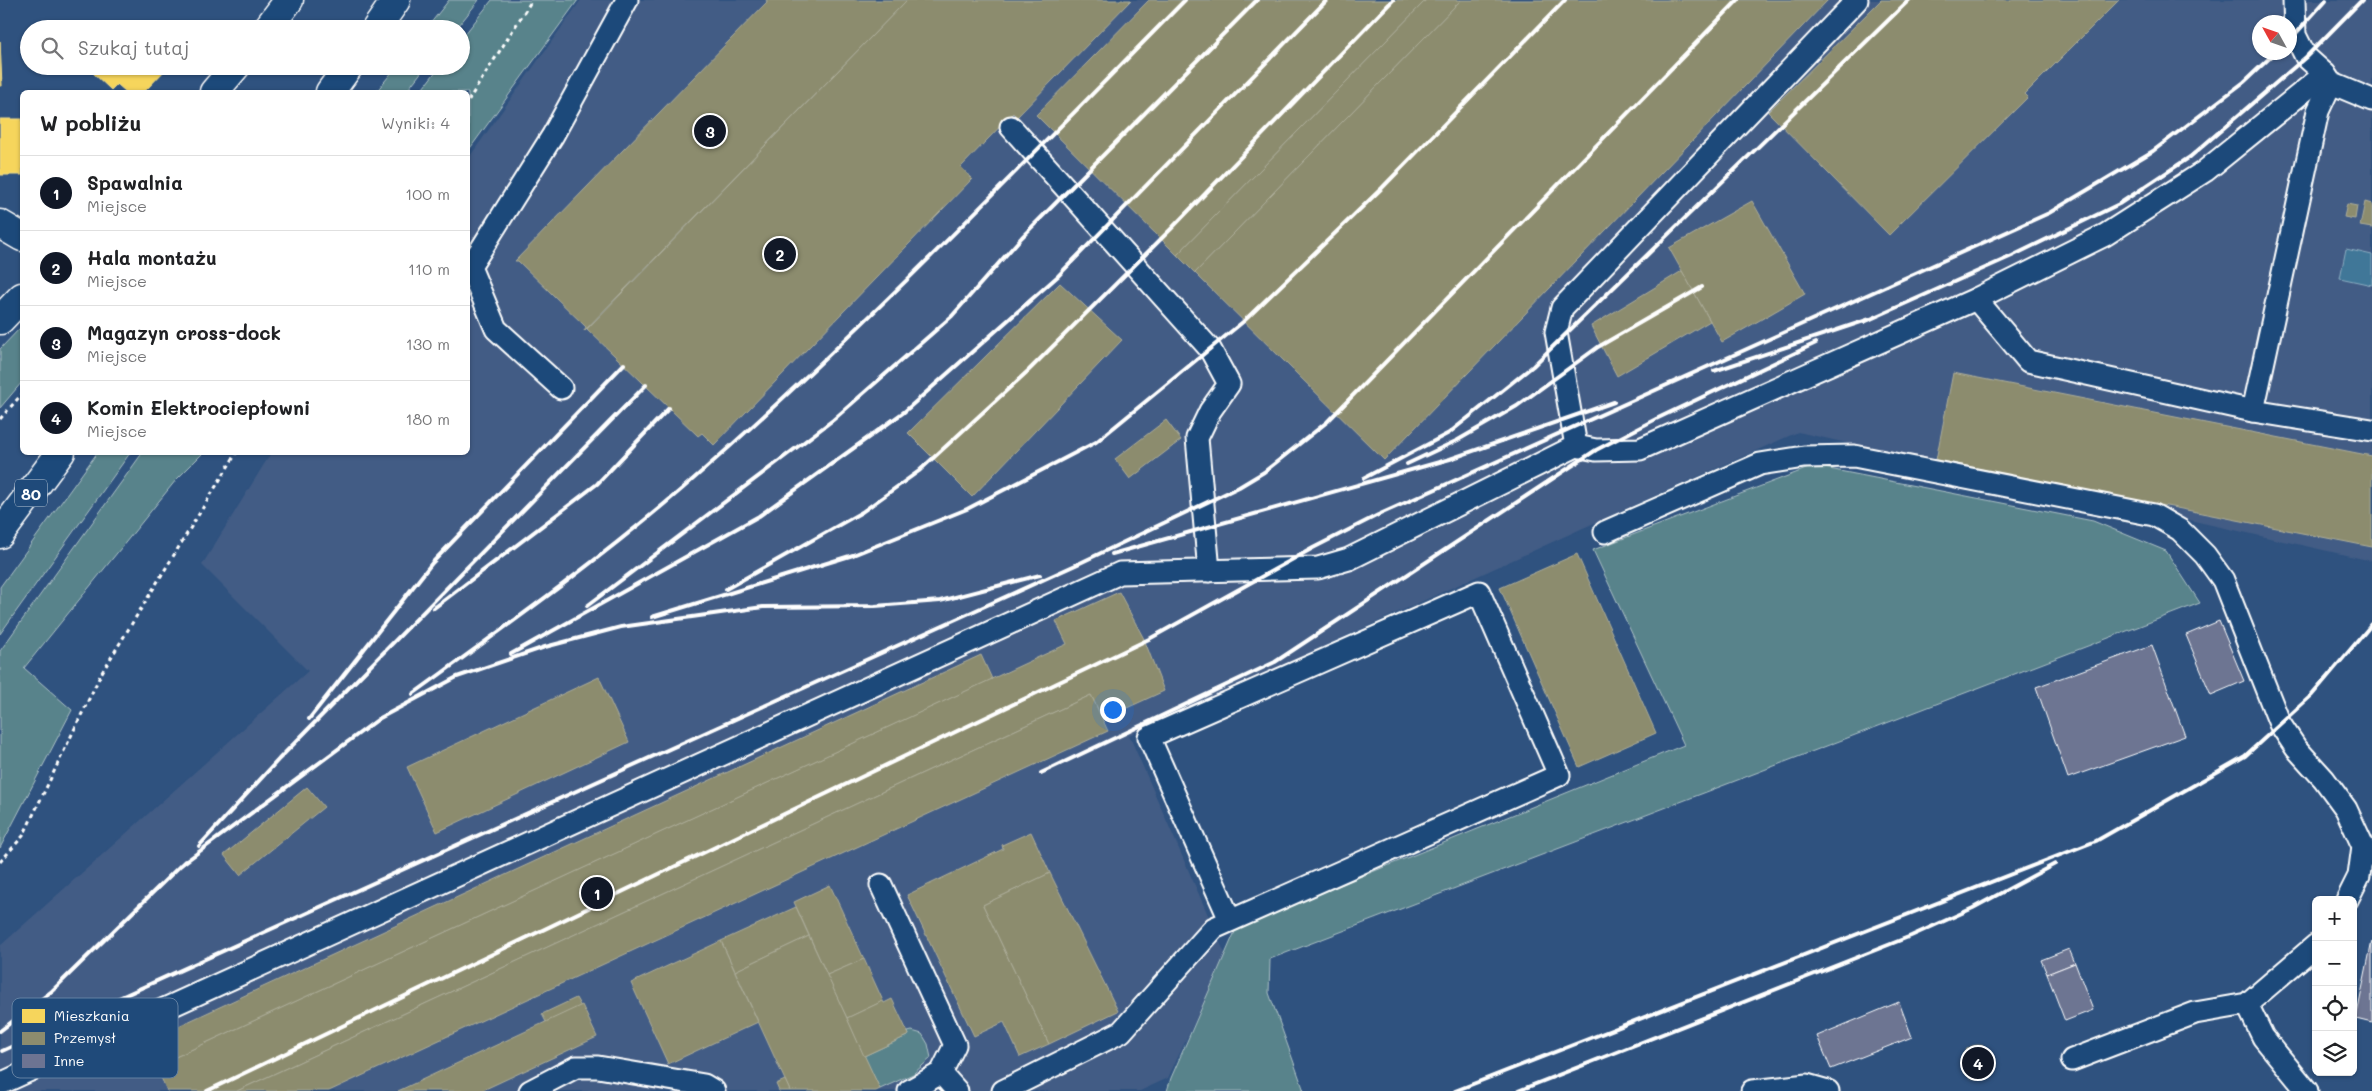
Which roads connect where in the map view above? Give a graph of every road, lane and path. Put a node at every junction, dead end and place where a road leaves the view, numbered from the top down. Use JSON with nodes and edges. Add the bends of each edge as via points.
{"nodes":[{"id":1,"x":289,"y":0,"type":"edge"},
{"id":2,"x":396,"y":0,"type":"edge"},
{"id":3,"x":532,"y":0,"type":"edge"},
{"id":4,"x":627,"y":0,"type":"edge"},
{"id":5,"x":1857,"y":0,"type":"edge"},
{"id":6,"x":2294,"y":0,"type":"edge"},
{"id":7,"x":274,"y":20,"type":"edge"},
{"id":8,"x":382,"y":20,"type":"edge"},
{"id":9,"x":228,"y":75,"type":"edge"},
{"id":10,"x":343,"y":75,"type":"edge"},
{"id":11,"x":2328,"y":78,"type":"junction"},
{"id":12,"x":216,"y":90,"type":"edge"},
{"id":13,"x":332,"y":90,"type":"edge"},
{"id":14,"x":470,"y":98,"type":"edge"},
{"id":15,"x":2372,"y":100,"type":"edge"},
{"id":16,"x":1011,"y":127,"type":"dead end"},
{"id":17,"x":0,"y":224,"type":"edge"},
{"id":18,"x":20,"y":236,"type":"edge"},
{"id":19,"x":20,"y":299,"type":"edge"},
{"id":20,"x":1976,"y":299,"type":"junction"},
{"id":21,"x":0,"y":320,"type":"edge"},
{"id":22,"x":561,"y":388,"type":"dead end"},
{"id":23,"x":20,"y":396,"type":"edge"},
{"id":24,"x":2253,"y":410,"type":"junction"},
{"id":25,"x":0,"y":419,"type":"edge"},
{"id":26,"x":2372,"y":430,"type":"edge"},
{"id":27,"x":1576,"y":446,"type":"junction"},
{"id":28,"x":59,"y":455,"type":"edge"},
{"id":29,"x":235,"y":455,"type":"edge"},
{"id":30,"x":1605,"y":532,"type":"dead end"},
{"id":31,"x":0,"y":534,"type":"edge"},
{"id":32,"x":1209,"y":571,"type":"junction"},
{"id":33,"x":0,"y":862,"type":"edge"},
{"id":34,"x":881,"y":885,"type":"dead end"},
{"id":35,"x":2349,"y":896,"type":"edge"},
{"id":36,"x":1230,"y":920,"type":"junction"},
{"id":37,"x":2312,"y":948,"type":"edge"},
{"id":38,"x":178,"y":1003,"type":"edge"},
{"id":39,"x":2247,"y":1004,"type":"junction"},
{"id":40,"x":2072,"y":1060,"type":"dead end"},
{"id":41,"x":941,"y":1073,"type":"junction"},
{"id":42,"x":13,"y":1078,"type":"edge"},
{"id":43,"x":0,"y":1084,"type":"edge"},
{"id":44,"x":530,"y":1091,"type":"edge"},
{"id":45,"x":714,"y":1091,"type":"edge"},
{"id":46,"x":909,"y":1091,"type":"edge"},
{"id":47,"x":958,"y":1091,"type":"edge"},
{"id":48,"x":1003,"y":1091,"type":"edge"},
{"id":49,"x":1752,"y":1091,"type":"edge"},
{"id":50,"x":1828,"y":1091,"type":"edge"},
{"id":51,"x":2307,"y":1091,"type":"edge"}],
"edges":[{"from":1,"to":7,"type":"main road"},
{"from":2,"to":8,"type":"main road"},
{"from":3,"to":14,"type":"path"},
{"from":4,"to":22,"type":"lane","via":[[553,136],[470,267],[496,328]]},
{"from":5,"to":27,"type":"lane","via":[[1562,308],[1556,332]]},
{"from":6,"to":11,"type":"lane","via":[[2295,36],[2306,57]]},
{"from":9,"to":12,"type":"main road"},
{"from":10,"to":13,"type":"main road"},
{"from":11,"to":15,"type":"lane"},
{"from":11,"to":20,"type":"lane","via":[[2205,171],[2105,235]]},
{"from":11,"to":24,"type":"lane"},
{"from":16,"to":32,"type":"lane","via":[[1210,349],[1229,384],[1210,411],[1197,438]]},
{"from":17,"to":18,"type":"main road"},
{"from":19,"to":21,"type":"main road"},
{"from":20,"to":24,"type":"lane","via":[[2028,362]]},
{"from":20,"to":27,"type":"lane","via":[[1640,449],[1596,450]]},
{"from":23,"to":25,"type":"path"},
{"from":24,"to":26,"type":"lane"},
{"from":27,"to":32,"type":"lane","via":[[1349,559],[1318,568]]},
{"from":28,"to":31,"type":"main road","number":"80"},
{"from":29,"to":33,"type":"path","via":[[101,674],[23,836]]},
{"from":30,"to":35,"type":"lane","via":[[1760,464],[1804,457],[1854,456],[2154,515],[2180,530],[2224,580],[2280,724],[2346,809],[2363,846],[2359,876]]},
{"from":32,"to":38,"type":"lane","via":[[1120,573]]},
{"from":34,"to":41,"type":"lane","via":[[955,1045]]},
{"from":36,"to":36,"type":"lane","via":[[1149,737],[1479,592],[1559,775]]},
{"from":36,"to":48,"type":"lane","via":[[1214,928],[1120,1032]]},
{"from":37,"to":39,"type":"lane"},
{"from":39,"to":40,"type":"lane","via":[[2195,1013]]},
{"from":39,"to":51,"type":"lane","via":[[2263,1037]]},
{"from":41,"to":46,"type":"lane"},
{"from":41,"to":47,"type":"lane"},
{"from":42,"to":43,"type":"lane"},
{"from":44,"to":45,"type":"lane","via":[[576,1067],[598,1067],[704,1085]]},
{"from":49,"to":50,"type":"lane","via":[[1807,1085]]}]}
